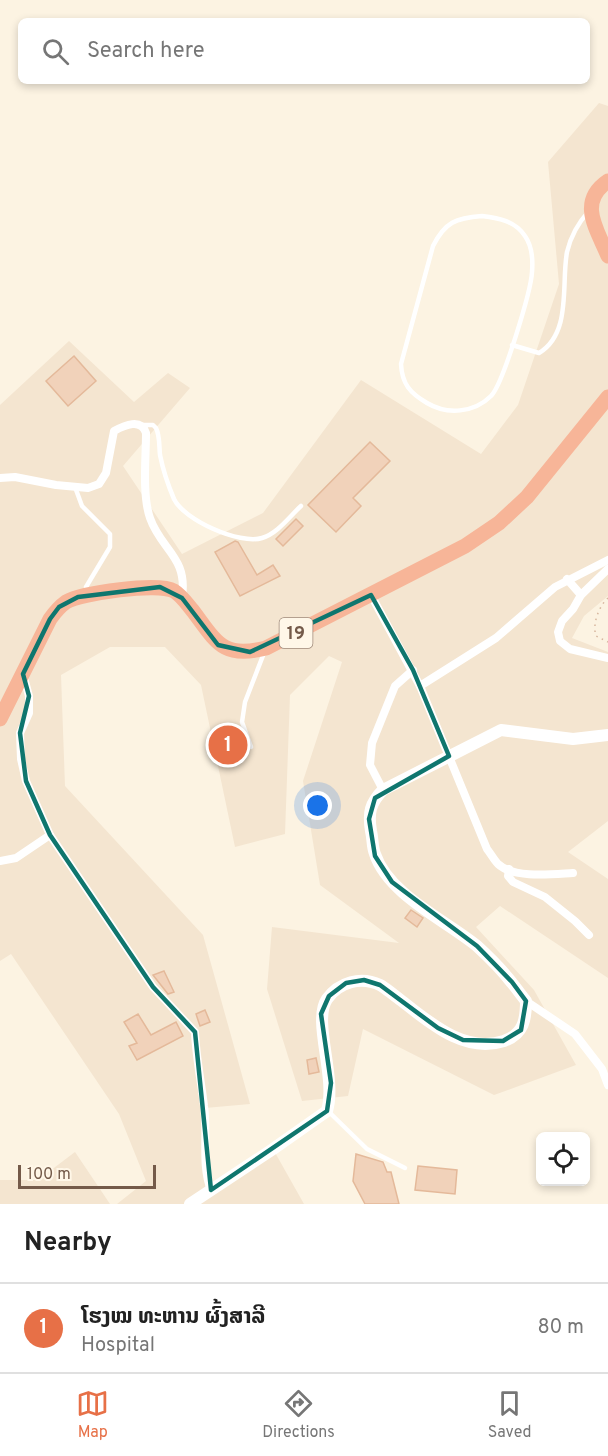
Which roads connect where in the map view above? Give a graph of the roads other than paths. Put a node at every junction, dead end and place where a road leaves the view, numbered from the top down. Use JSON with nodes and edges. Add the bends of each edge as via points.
{"nodes":[{"id":1,"x":608,"y":181,"type":"edge"},
{"id":2,"x":591,"y":208,"type":"junction"},
{"id":3,"x":608,"y":256,"type":"edge"},
{"id":4,"x":512,"y":345,"type":"junction"},
{"id":5,"x":608,"y":397,"type":"edge"},
{"id":6,"x":140,"y":425,"type":"junction"},
{"id":7,"x":0,"y":478,"type":"edge"},
{"id":8,"x":75,"y":487,"type":"junction"},
{"id":9,"x":301,"y":506,"type":"dead end"},
{"id":10,"x":608,"y":560,"type":"edge"},
{"id":11,"x":608,"y":569,"type":"edge"},
{"id":12,"x":567,"y":579,"type":"junction"},
{"id":13,"x":88,"y":595,"type":"junction"},
{"id":14,"x":371,"y":595,"type":"junction"},
{"id":15,"x":581,"y":595,"type":"junction"},
{"id":16,"x":182,"y":598,"type":"junction"},
{"id":17,"x":266,"y":648,"type":"junction"},
{"id":18,"x":608,"y":658,"type":"edge"},
{"id":19,"x":413,"y":670,"type":"junction"},
{"id":20,"x":23,"y":674,"type":"junction"},
{"id":21,"x":420,"y":686,"type":"junction"},
{"id":22,"x":0,"y":719,"type":"edge"},
{"id":23,"x":608,"y":735,"type":"edge"},
{"id":24,"x":251,"y":747,"type":"dead end"},
{"id":25,"x":449,"y":756,"type":"junction"},
{"id":26,"x":383,"y":790,"type":"junction"},
{"id":27,"x":50,"y":835,"type":"junction"},
{"id":28,"x":0,"y":861,"type":"edge"},
{"id":29,"x":509,"y":870,"type":"junction"},
{"id":30,"x":573,"y":873,"type":"dead end"},
{"id":31,"x":589,"y":935,"type":"dead end"},
{"id":32,"x":526,"y":1001,"type":"junction"},
{"id":33,"x":608,"y":1085,"type":"edge"},
{"id":34,"x":327,"y":1111,"type":"junction"},
{"id":35,"x":405,"y":1168,"type":"dead end"},
{"id":36,"x":211,"y":1190,"type":"junction"},
{"id":37,"x":190,"y":1204,"type":"edge"}],
"edges":[{"from":1,"to":2,"type":"highway","via":[[597,190]]},
{"from":2,"to":3,"type":"highway"},
{"from":2,"to":4,"type":"lane","via":[[570,240],[563,307],[551,342],[539,353]]},
{"from":4,"to":4,"type":"lane","via":[[532,274],[527,238],[518,227],[501,218],[466,217],[451,222],[433,246],[404,348],[402,378],[411,391],[429,404],[448,411],[465,410],[491,396],[501,380]]},
{"from":5,"to":14,"type":"highway","number":"19","via":[[527,497],[498,523],[465,546]]},
{"from":6,"to":8,"type":"street","via":[[114,431],[106,473],[99,484]]},
{"from":6,"to":9,"type":"lane","via":[[156,428],[160,456],[176,502],[194,520],[236,538],[255,540],[275,532]]},
{"from":6,"to":16,"type":"street","via":[[146,434],[149,516],[182,573]]},
{"from":7,"to":8,"type":"street"},
{"from":8,"to":13,"type":"lane","via":[[82,506],[110,534],[111,540],[86,587]]},
{"from":10,"to":12,"type":"street"},
{"from":11,"to":15,"type":"street"},
{"from":12,"to":15,"type":"street"},
{"from":12,"to":21,"type":"street","via":[[543,595],[496,638]]},
{"from":13,"to":16,"type":"highway","via":[[160,587]]},
{"from":13,"to":20,"type":"highway","via":[[66,602],[54,613]]},
{"from":14,"to":17,"type":"highway","number":"19"},
{"from":14,"to":19,"type":"street"},
{"from":15,"to":18,"type":"street","via":[[562,621],[558,637],[570,648]]},
{"from":16,"to":17,"type":"highway","number":"19","via":[[218,645],[233,651]]},
{"from":17,"to":24,"type":"lane","via":[[245,702],[242,722]]},
{"from":19,"to":21,"type":"street"},
{"from":19,"to":26,"type":"street","via":[[395,686],[372,743],[370,765]]},
{"from":20,"to":22,"type":"highway"},
{"from":20,"to":27,"type":"street","via":[[29,713],[20,733],[21,759],[26,781]]},
{"from":21,"to":25,"type":"street"},
{"from":23,"to":25,"type":"street","via":[[573,739],[501,730]]},
{"from":25,"to":26,"type":"street"},
{"from":25,"to":29,"type":"street","via":[[487,849],[500,866]]},
{"from":26,"to":32,"type":"street","via":[[371,804],[369,819],[375,856],[383,870],[413,900],[477,946]]},
{"from":27,"to":28,"type":"street","via":[[16,858]]},
{"from":27,"to":36,"type":"street","via":[[153,987],[195,1032]]},
{"from":29,"to":30,"type":"street","via":[[536,876]]},
{"from":29,"to":31,"type":"street","via":[[513,882],[545,897]]},
{"from":32,"to":33,"type":"street","via":[[575,1034],[602,1069]]},
{"from":32,"to":34,"type":"street","via":[[521,1030],[503,1041],[475,1043],[444,1031],[380,985],[364,980],[346,983],[329,996],[321,1014],[331,1083]]},
{"from":34,"to":35,"type":"lane","via":[[360,1144]]},
{"from":34,"to":36,"type":"street"},
{"from":36,"to":37,"type":"street"}]}
